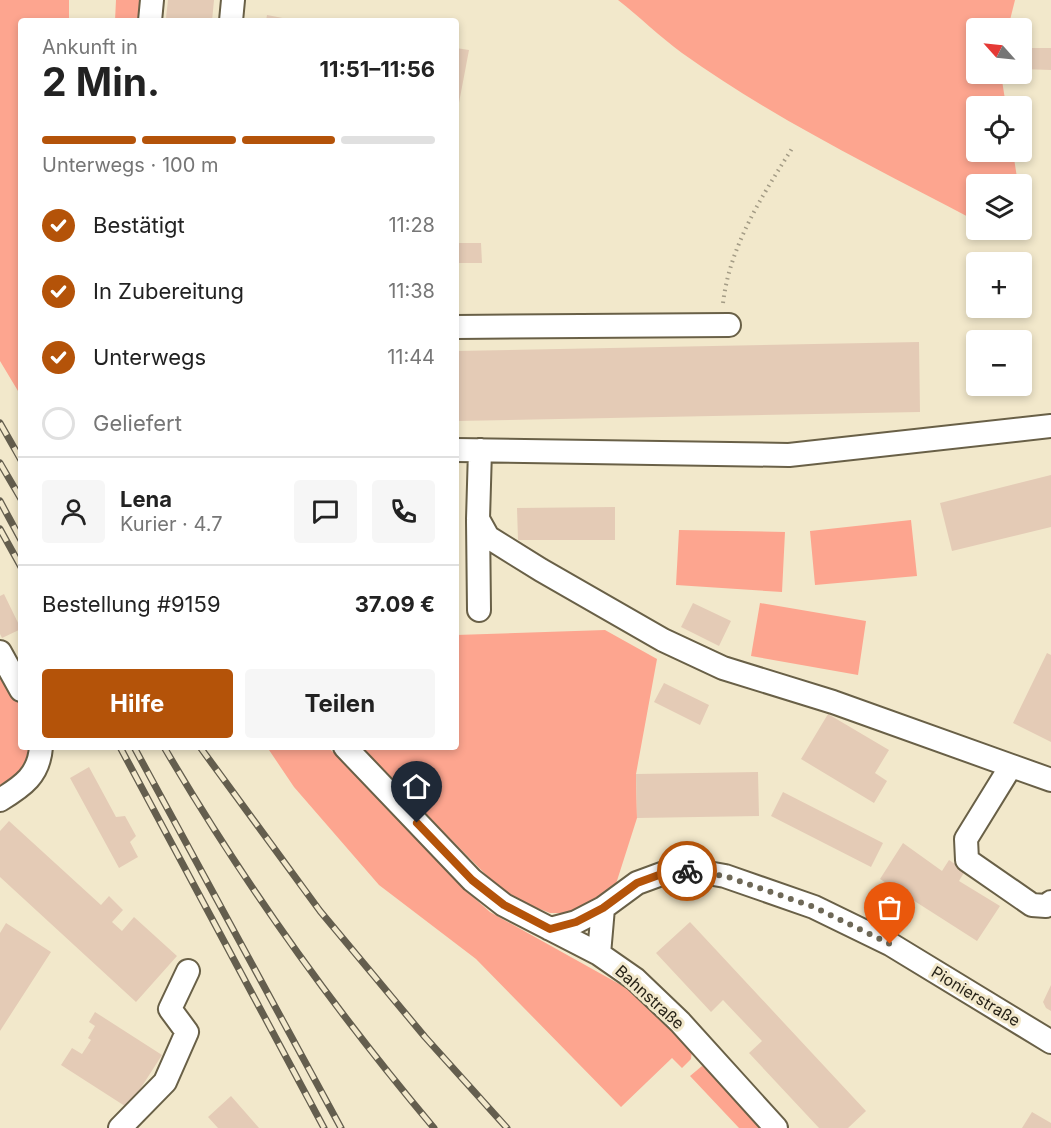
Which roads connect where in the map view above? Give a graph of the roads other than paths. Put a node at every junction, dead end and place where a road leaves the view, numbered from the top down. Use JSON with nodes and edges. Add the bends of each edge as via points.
{"nodes":[{"id":1,"x":152,"y":0,"type":"edge"},
{"id":2,"x":233,"y":0,"type":"edge"},
{"id":3,"x":150,"y":18,"type":"edge"},
{"id":4,"x":231,"y":18,"type":"edge"},
{"id":5,"x":725,"y":325,"type":"road end"},
{"id":6,"x":459,"y":327,"type":"edge"},
{"id":7,"x":1051,"y":426,"type":"edge"},
{"id":8,"x":459,"y":450,"type":"edge"},
{"id":9,"x":480,"y":450,"type":"junction"},
{"id":10,"x":478,"y":519,"type":"junction"},
{"id":11,"x":480,"y":610,"type":"dead end"},
{"id":12,"x":0,"y":652,"type":"edge"},
{"id":13,"x":18,"y":686,"type":"edge"},
{"id":14,"x":40,"y":750,"type":"edge"},
{"id":15,"x":348,"y":750,"type":"edge"},
{"id":16,"x":1011,"y":766,"type":"junction"},
{"id":17,"x":1051,"y":780,"type":"edge"},
{"id":18,"x":0,"y":800,"type":"edge"},
{"id":19,"x":1051,"y":902,"type":"edge"},
{"id":20,"x":603,"y":908,"type":"junction"},
{"id":21,"x":550,"y":929,"type":"junction"},
{"id":22,"x":599,"y":954,"type":"junction"},
{"id":23,"x":188,"y":971,"type":"dead end"},
{"id":24,"x":1051,"y":1042,"type":"edge"},
{"id":25,"x":120,"y":1128,"type":"edge"},
{"id":26,"x":776,"y":1128,"type":"edge"}],
"edges":[{"from":1,"to":3,"type":"street"},
{"from":2,"to":4,"type":"street"},
{"from":5,"to":6,"type":"street"},
{"from":7,"to":9,"type":"street","via":[[789,455]]},
{"from":8,"to":9,"type":"street"},
{"from":9,"to":10,"type":"street"},
{"from":10,"to":11,"type":"street"},
{"from":10,"to":16,"type":"street","via":[[488,537],[514,554],[713,663]]},
{"from":12,"to":13,"type":"street"},
{"from":14,"to":18,"type":"street","via":[[35,772],[25,785]]},
{"from":15,"to":21,"type":"street","name":"Bahnstraße","via":[[472,880],[504,905]]},
{"from":16,"to":17,"type":"street"},
{"from":16,"to":19,"type":"street","via":[[966,839],[967,860],[1032,905],[1046,906]]},
{"from":20,"to":21,"type":"street","name":"Pionierstraße","via":[[576,922]]},
{"from":20,"to":22,"type":"street"},
{"from":20,"to":24,"type":"street","name":"Pionierstraße","via":[[637,883],[667,872],[692,870],[725,876],[814,907],[890,944]]},
{"from":21,"to":22,"type":"street","name":"Bahnstraße"},
{"from":22,"to":26,"type":"street","name":"Bahnstraße","via":[[635,979],[680,1022]]},
{"from":23,"to":25,"type":"street","via":[[170,1009],[186,1032],[165,1082]]}]}
